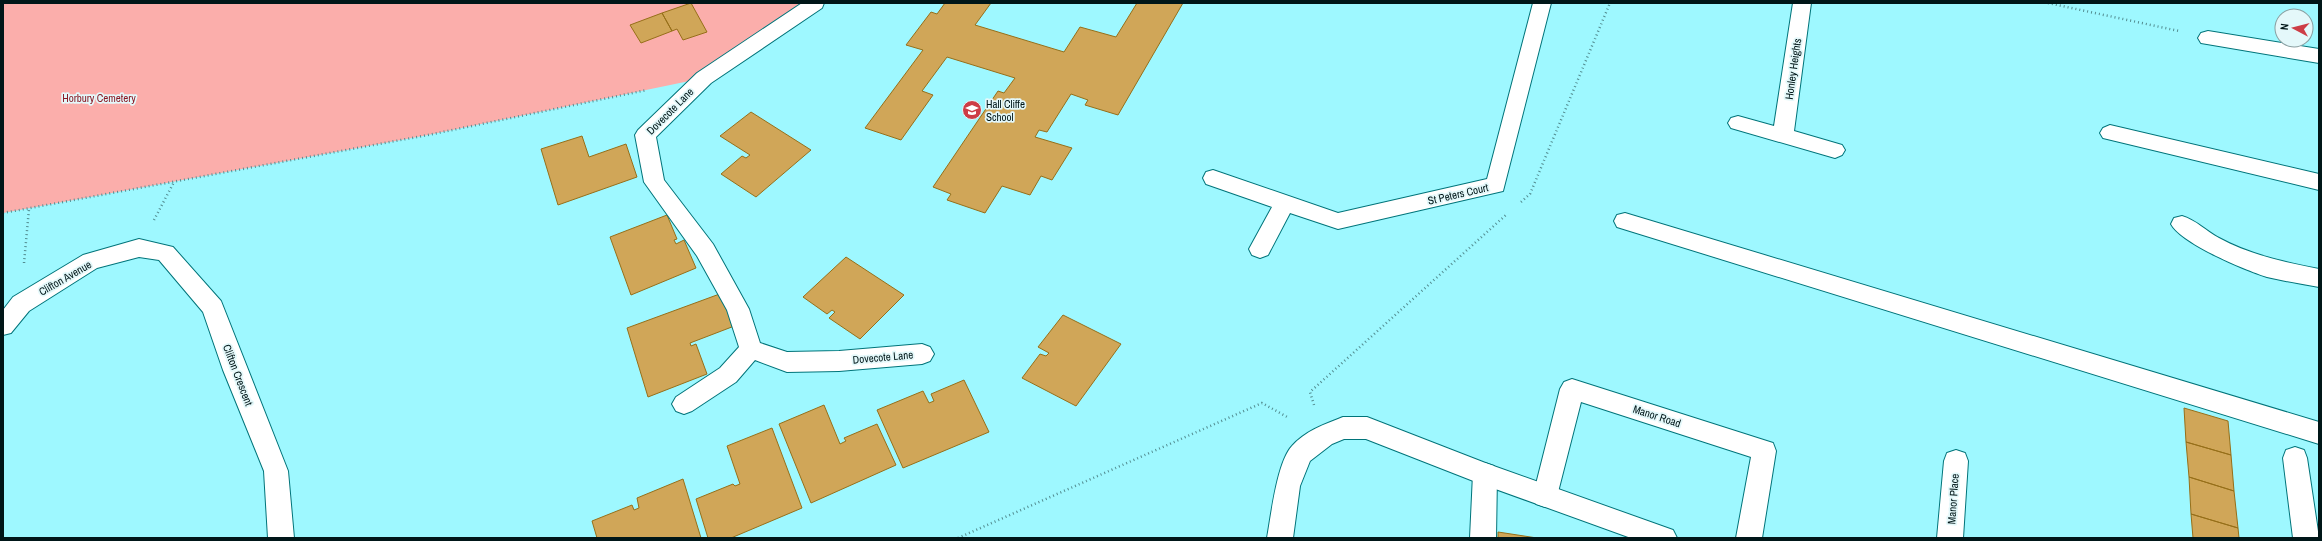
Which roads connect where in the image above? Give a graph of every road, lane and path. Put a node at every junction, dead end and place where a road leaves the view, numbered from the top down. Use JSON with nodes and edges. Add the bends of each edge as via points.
{"nodes":[{"id":1,"x":815,"y":3,"type":"edge"},
{"id":2,"x":1542,"y":3,"type":"edge"},
{"id":3,"x":1610,"y":3,"type":"edge"},
{"id":4,"x":1802,"y":3,"type":"edge"},
{"id":5,"x":2048,"y":3,"type":"edge"},
{"id":6,"x":2208,"y":38,"type":"joint"},
{"id":7,"x":2319,"y":56,"type":"edge"},
{"id":8,"x":650,"y":89,"type":"dead end"},
{"id":9,"x":1738,"y":123,"type":"dead end"},
{"id":10,"x":2110,"y":133,"type":"dead end"},
{"id":11,"x":1783,"y":135,"type":"junction"},
{"id":12,"x":1835,"y":150,"type":"dead end"},
{"id":13,"x":1214,"y":178,"type":"dead end"},
{"id":14,"x":174,"y":182,"type":"junction"},
{"id":15,"x":2319,"y":182,"type":"edge"},
{"id":16,"x":1285,"y":202,"type":"junction"},
{"id":17,"x":1518,"y":205,"type":"dead end"},
{"id":18,"x":29,"y":208,"type":"junction"},
{"id":19,"x":1512,"y":210,"type":"dead end"},
{"id":20,"x":3,"y":213,"type":"edge"},
{"id":21,"x":1625,"y":221,"type":"dead end"},
{"id":22,"x":2182,"y":224,"type":"dead end"},
{"id":23,"x":139,"y":248,"type":"junction"},
{"id":24,"x":1260,"y":249,"type":"dead end"},
{"id":25,"x":2319,"y":278,"type":"edge"},
{"id":26,"x":21,"y":304,"type":"junction"},
{"id":27,"x":3,"y":326,"type":"edge"},
{"id":28,"x":751,"y":349,"type":"junction"},
{"id":29,"x":922,"y":354,"type":"dead end"},
{"id":30,"x":684,"y":404,"type":"dead end"},
{"id":31,"x":2319,"y":433,"type":"edge"},
{"id":32,"x":1323,"y":436,"type":"junction"},
{"id":33,"x":2295,"y":458,"type":"dead end"},
{"id":34,"x":1956,"y":461,"type":"dead end"},
{"id":35,"x":1485,"y":474,"type":"junction"},
{"id":36,"x":1545,"y":496,"type":"junction"},
{"id":37,"x":281,"y":538,"type":"edge"},
{"id":38,"x":958,"y":538,"type":"edge"},
{"id":39,"x":1280,"y":538,"type":"edge"},
{"id":40,"x":1483,"y":538,"type":"edge"},
{"id":41,"x":1664,"y":538,"type":"edge"},
{"id":42,"x":1749,"y":538,"type":"edge"},
{"id":43,"x":1950,"y":538,"type":"edge"},
{"id":44,"x":2306,"y":538,"type":"edge"}],
"edges":[{"from":1,"to":28,"type":"street","name":"Dovecote Lane","via":[[704,78],[645,135],[654,182],[708,256],[738,309]]},
{"from":2,"to":16,"type":"street","name":"St Peters Court","via":[[1496,185],[1338,221]]},
{"from":3,"to":17,"type":"path","via":[[1530,194]]},
{"from":4,"to":11,"type":"street","name":"Honley Heights"},
{"from":5,"to":6,"type":"path"},
{"from":6,"to":7,"type":"street"},
{"from":8,"to":14,"type":"path","via":[[428,135]]},
{"from":9,"to":11,"type":"street"},
{"from":10,"to":15,"type":"street"},
{"from":11,"to":12,"type":"street"},
{"from":13,"to":16,"type":"street","name":"St Peters Court"},
{"from":14,"to":18,"type":"path"},
{"from":14,"to":23,"type":"path"},
{"from":16,"to":24,"type":"street"},
{"from":18,"to":20,"type":"path"},
{"from":18,"to":26,"type":"path"},
{"from":19,"to":32,"type":"path","via":[[1410,301],[1359,351],[1310,392]]},
{"from":21,"to":31,"type":"street"},
{"from":22,"to":25,"type":"street","via":[[2211,244],[2268,268]]},
{"from":23,"to":26,"type":"street","name":"Clifton Avenue","via":[[91,261]]},
{"from":23,"to":37,"type":"street","name":"Clifton Crescent","via":[[164,253],[213,308],[276,471]]},
{"from":26,"to":27,"type":"street","name":"Clifton Avenue"},
{"from":28,"to":29,"type":"street","name":"Dovecote Lane","via":[[787,362],[839,361]]},
{"from":28,"to":30,"type":"street","via":[[728,375]]},
{"from":32,"to":35,"type":"street","via":[[1343,428],[1367,428]]},
{"from":32,"to":38,"type":"path","via":[[1262,403]]},
{"from":32,"to":39,"type":"street","via":[[1300,454],[1288,486]]},
{"from":33,"to":44,"type":"street"},
{"from":34,"to":43,"type":"street","name":"Manor Place"},
{"from":35,"to":36,"type":"street"},
{"from":35,"to":40,"type":"street"},
{"from":36,"to":41,"type":"street"},
{"from":36,"to":42,"type":"street","name":"Manor Road","via":[[1572,389],[1764,451]]}]}
